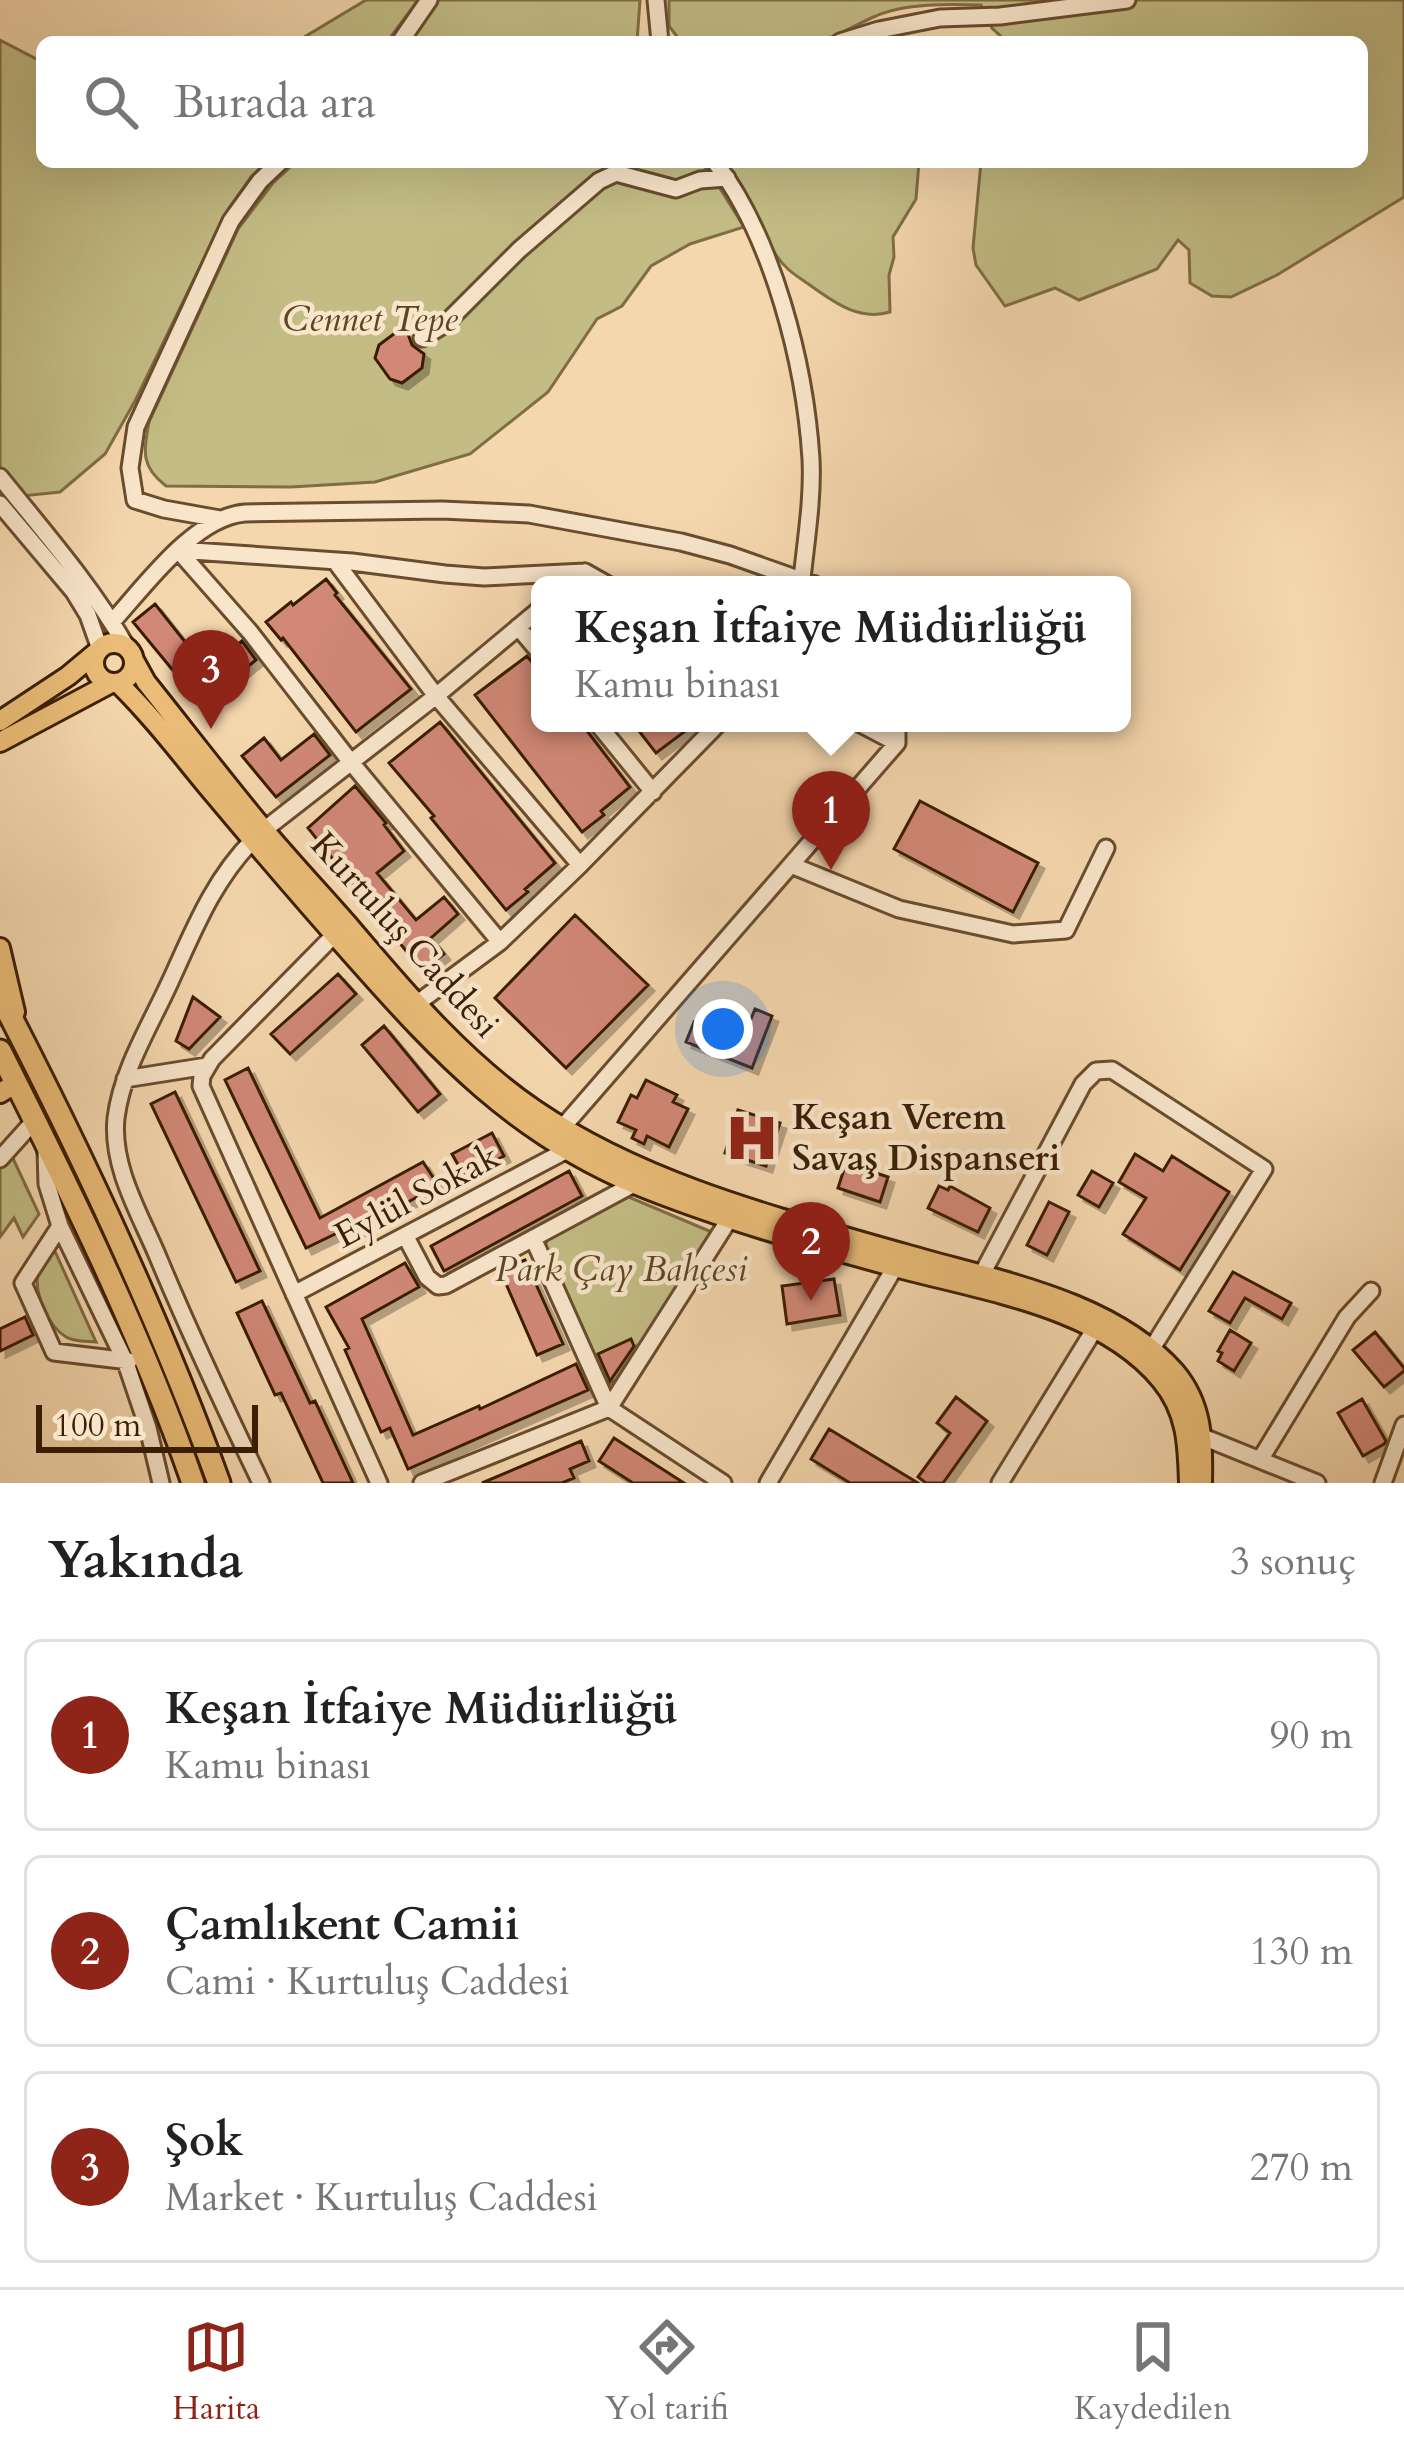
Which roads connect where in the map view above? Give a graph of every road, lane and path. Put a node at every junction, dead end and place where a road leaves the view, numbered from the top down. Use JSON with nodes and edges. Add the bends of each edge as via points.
{"nodes":[{"id":1,"x":429,"y":0,"type":"edge"},
{"id":2,"x":656,"y":0,"type":"edge"},
{"id":3,"x":1126,"y":0,"type":"edge"},
{"id":4,"x":404,"y":36,"type":"edge"},
{"id":5,"x":660,"y":36,"type":"edge"},
{"id":6,"x":863,"y":36,"type":"edge"},
{"id":7,"x":274,"y":168,"type":"edge"},
{"id":8,"x":720,"y":168,"type":"edge"},
{"id":9,"x":727,"y":178,"type":"junction"},
{"id":10,"x":422,"y":338,"type":"dead end"},
{"id":11,"x":0,"y":477,"type":"edge"},
{"id":12,"x":0,"y":504,"type":"edge"},
{"id":13,"x":220,"y":519,"type":"junction"},
{"id":14,"x":178,"y":550,"type":"junction"},
{"id":15,"x":335,"y":561,"type":"junction"},
{"id":16,"x":585,"y":572,"type":"junction"},
{"id":17,"x":580,"y":576,"type":"edge"},
{"id":18,"x":592,"y":576,"type":"edge"},
{"id":19,"x":790,"y":576,"type":"edge"},
{"id":20,"x":809,"y":576,"type":"edge"},
{"id":21,"x":531,"y":616,"type":"edge"},
{"id":22,"x":112,"y":622,"type":"junction"},
{"id":23,"x":518,"y":627,"type":"junction"},
{"id":24,"x":531,"y":642,"type":"edge"},
{"id":25,"x":99,"y":650,"type":"junction"},
{"id":26,"x":130,"y":654,"type":"junction"},
{"id":27,"x":115,"y":683,"type":"junction"},
{"id":28,"x":436,"y":696,"type":"junction"},
{"id":29,"x":0,"y":721,"type":"edge"},
{"id":30,"x":604,"y":732,"type":"edge"},
{"id":31,"x":710,"y":732,"type":"edge"},
{"id":32,"x":876,"y":732,"type":"edge"},
{"id":33,"x":897,"y":732,"type":"edge"},
{"id":34,"x":0,"y":742,"type":"edge"},
{"id":35,"x":897,"y":743,"type":"junction"},
{"id":36,"x":350,"y":761,"type":"junction"},
{"id":37,"x":653,"y":791,"type":"junction"},
{"id":38,"x":258,"y":835,"type":"junction"},
{"id":39,"x":1106,"y":848,"type":"dead end"},
{"id":40,"x":790,"y":865,"type":"junction"},
{"id":41,"x":580,"y":866,"type":"junction"},
{"id":42,"x":340,"y":929,"type":"junction"},
{"id":43,"x":500,"y":942,"type":"junction"},
{"id":44,"x":0,"y":948,"type":"edge"},
{"id":45,"x":0,"y":995,"type":"edge"},
{"id":46,"x":415,"y":1005,"type":"junction"},
{"id":47,"x":20,"y":1034,"type":"junction"},
{"id":48,"x":0,"y":1051,"type":"edge"},
{"id":49,"x":207,"y":1066,"type":"junction"},
{"id":50,"x":124,"y":1079,"type":"junction"},
{"id":51,"x":8,"y":1088,"type":"edge"},
{"id":52,"x":35,"y":1120,"type":"junction"},
{"id":53,"x":562,"y":1128,"type":"junction"},
{"id":54,"x":46,"y":1143,"type":"junction"},
{"id":55,"x":567,"y":1150,"type":"junction"},
{"id":56,"x":0,"y":1160,"type":"edge"},
{"id":57,"x":634,"y":1184,"type":"junction"},
{"id":58,"x":730,"y":1218,"type":"junction"},
{"id":59,"x":60,"y":1226,"type":"junction"},
{"id":60,"x":406,"y":1237,"type":"junction"},
{"id":61,"x":533,"y":1238,"type":"junction"},
{"id":62,"x":895,"y":1268,"type":"junction"},
{"id":63,"x":982,"y":1276,"type":"junction"},
{"id":64,"x":1371,"y":1291,"type":"dead end"},
{"id":65,"x":294,"y":1294,"type":"junction"},
{"id":66,"x":1094,"y":1330,"type":"junction"},
{"id":67,"x":1151,"y":1350,"type":"junction"},
{"id":68,"x":134,"y":1359,"type":"junction"},
{"id":69,"x":608,"y":1408,"type":"junction"},
{"id":70,"x":1404,"y":1425,"type":"edge"},
{"id":71,"x":1202,"y":1437,"type":"junction"},
{"id":72,"x":1260,"y":1460,"type":"junction"},
{"id":73,"x":777,"y":1480,"type":"edge"},
{"id":74,"x":161,"y":1483,"type":"edge"},
{"id":75,"x":193,"y":1483,"type":"edge"},
{"id":76,"x":219,"y":1483,"type":"edge"},
{"id":77,"x":261,"y":1483,"type":"edge"},
{"id":78,"x":379,"y":1483,"type":"edge"},
{"id":79,"x":422,"y":1483,"type":"edge"},
{"id":80,"x":723,"y":1483,"type":"edge"},
{"id":81,"x":1000,"y":1483,"type":"edge"},
{"id":82,"x":1189,"y":1483,"type":"edge"},
{"id":83,"x":1202,"y":1483,"type":"edge"},
{"id":84,"x":1317,"y":1483,"type":"edge"},
{"id":85,"x":1382,"y":1483,"type":"edge"}],
"edges":[{"from":1,"to":4,"type":"street"},
{"from":2,"to":5,"type":"street"},
{"from":3,"to":6,"type":"street","via":[[926,20]]},
{"from":7,"to":13,"type":"street","via":[[232,221],[136,427],[135,500]]},
{"from":8,"to":9,"type":"street"},
{"from":9,"to":10,"type":"street","via":[[676,189],[616,173],[599,181]]},
{"from":9,"to":20,"type":"street","via":[[774,274],[793,346],[811,463]]},
{"from":11,"to":22,"type":"street","name":"Kurtuluş Caddesi"},
{"from":12,"to":25,"type":"street","via":[[74,592]]},
{"from":13,"to":14,"type":"street"},
{"from":13,"to":19,"type":"street","via":[[510,512],[681,542]]},
{"from":14,"to":15,"type":"street"},
{"from":14,"to":22,"type":"street"},
{"from":14,"to":36,"type":"street"},
{"from":15,"to":16,"type":"street","via":[[484,577]]},
{"from":15,"to":28,"type":"street"},
{"from":16,"to":17,"type":"street"},
{"from":16,"to":18,"type":"street"},
{"from":21,"to":23,"type":"street"},
{"from":22,"to":26,"type":"street","name":"Kurtuluş Caddesi"},
{"from":23,"to":24,"type":"street"},
{"from":23,"to":28,"type":"street"},
{"from":25,"to":26,"type":"main road","via":[[109,643]]},
{"from":25,"to":27,"type":"main road","via":[[96,671]]},
{"from":25,"to":29,"type":"main road"},
{"from":26,"to":27,"type":"main road","via":[[132,673]]},
{"from":26,"to":38,"type":"main road","name":"Kurtuluş Caddesi"},
{"from":27,"to":34,"type":"main road"},
{"from":27,"to":38,"type":"main road","name":"Kurtuluş Caddesi"},
{"from":28,"to":36,"type":"street"},
{"from":28,"to":41,"type":"street"},
{"from":30,"to":37,"type":"street"},
{"from":31,"to":37,"type":"street"},
{"from":32,"to":35,"type":"street"},
{"from":33,"to":35,"type":"street"},
{"from":35,"to":40,"type":"street"},
{"from":36,"to":38,"type":"street"},
{"from":36,"to":43,"type":"street"},
{"from":37,"to":41,"type":"street"},
{"from":38,"to":42,"type":"main road","name":"Kurtuluş Caddesi"},
{"from":38,"to":50,"type":"street","via":[[214,890]]},
{"from":39,"to":40,"type":"street","via":[[1066,930],[1013,934],[898,909]]},
{"from":40,"to":53,"type":"street"},
{"from":41,"to":43,"type":"street"},
{"from":42,"to":46,"type":"main road","name":"Kurtuluş Caddesi"},
{"from":42,"to":49,"type":"street"},
{"from":42,"to":55,"type":"main road","name":"Kurtuluş Caddesi","via":[[470,1081]]},
{"from":43,"to":46,"type":"street"},
{"from":44,"to":47,"type":"main road"},
{"from":45,"to":47,"type":"highway"},
{"from":46,"to":53,"type":"main road","name":"Kurtuluş Caddesi","via":[[513,1095]]},
{"from":47,"to":76,"type":"highway","via":[[145,1295]]},
{"from":48,"to":51,"type":"highway"},
{"from":49,"to":50,"type":"street"},
{"from":49,"to":65,"type":"street","via":[[204,1096]]},
{"from":50,"to":77,"type":"street","via":[[115,1135],[121,1166]]},
{"from":51,"to":52,"type":"highway"},
{"from":52,"to":54,"type":"highway"},
{"from":52,"to":56,"type":"street"},
{"from":53,"to":63,"type":"main road","name":"Kurtuluş Caddesi","via":[[694,1189]]},
{"from":54,"to":59,"type":"street"},
{"from":54,"to":68,"type":"highway","via":[[109,1276]]},
{"from":55,"to":57,"type":"main road","name":"Kurtuluş Caddesi"},
{"from":55,"to":60,"type":"street","name":"Eylül Sokak"},
{"from":57,"to":58,"type":"main road","name":"Kurtuluş Caddesi"},
{"from":57,"to":61,"type":"street"},
{"from":58,"to":62,"type":"main road","name":"Kurtuluş Caddesi"},
{"from":58,"to":69,"type":"street"},
{"from":59,"to":68,"type":"street"},
{"from":59,"to":68,"type":"street","via":[[23,1283],[54,1352]]},
{"from":60,"to":61,"type":"street","via":[[438,1286]]},
{"from":60,"to":65,"type":"street","name":"Eylül Sokak"},
{"from":61,"to":69,"type":"street"},
{"from":62,"to":66,"type":"main road","name":"Kurtuluş Caddesi","via":[[1047,1309]]},
{"from":62,"to":73,"type":"street"},
{"from":63,"to":67,"type":"main road","name":"Kurtuluş Caddesi","via":[[1068,1301]]},
{"from":63,"to":67,"type":"street","via":[[1083,1084],[1096,1071],[1112,1070],[1264,1169]]},
{"from":64,"to":72,"type":"street"},
{"from":65,"to":78,"type":"street"},
{"from":66,"to":81,"type":"street"},
{"from":66,"to":82,"type":"main road","name":"Kurtuluş Caddesi","via":[[1145,1365],[1173,1397],[1186,1432]]},
{"from":67,"to":71,"type":"main road","name":"Kurtuluş Caddesi","via":[[1188,1390]]},
{"from":68,"to":74,"type":"street"},
{"from":68,"to":75,"type":"highway"},
{"from":69,"to":79,"type":"street"},
{"from":69,"to":80,"type":"street"},
{"from":70,"to":85,"type":"street"},
{"from":71,"to":72,"type":"street"},
{"from":71,"to":83,"type":"main road","name":"Kurtuluş Caddesi"},
{"from":72,"to":84,"type":"street"}]}
